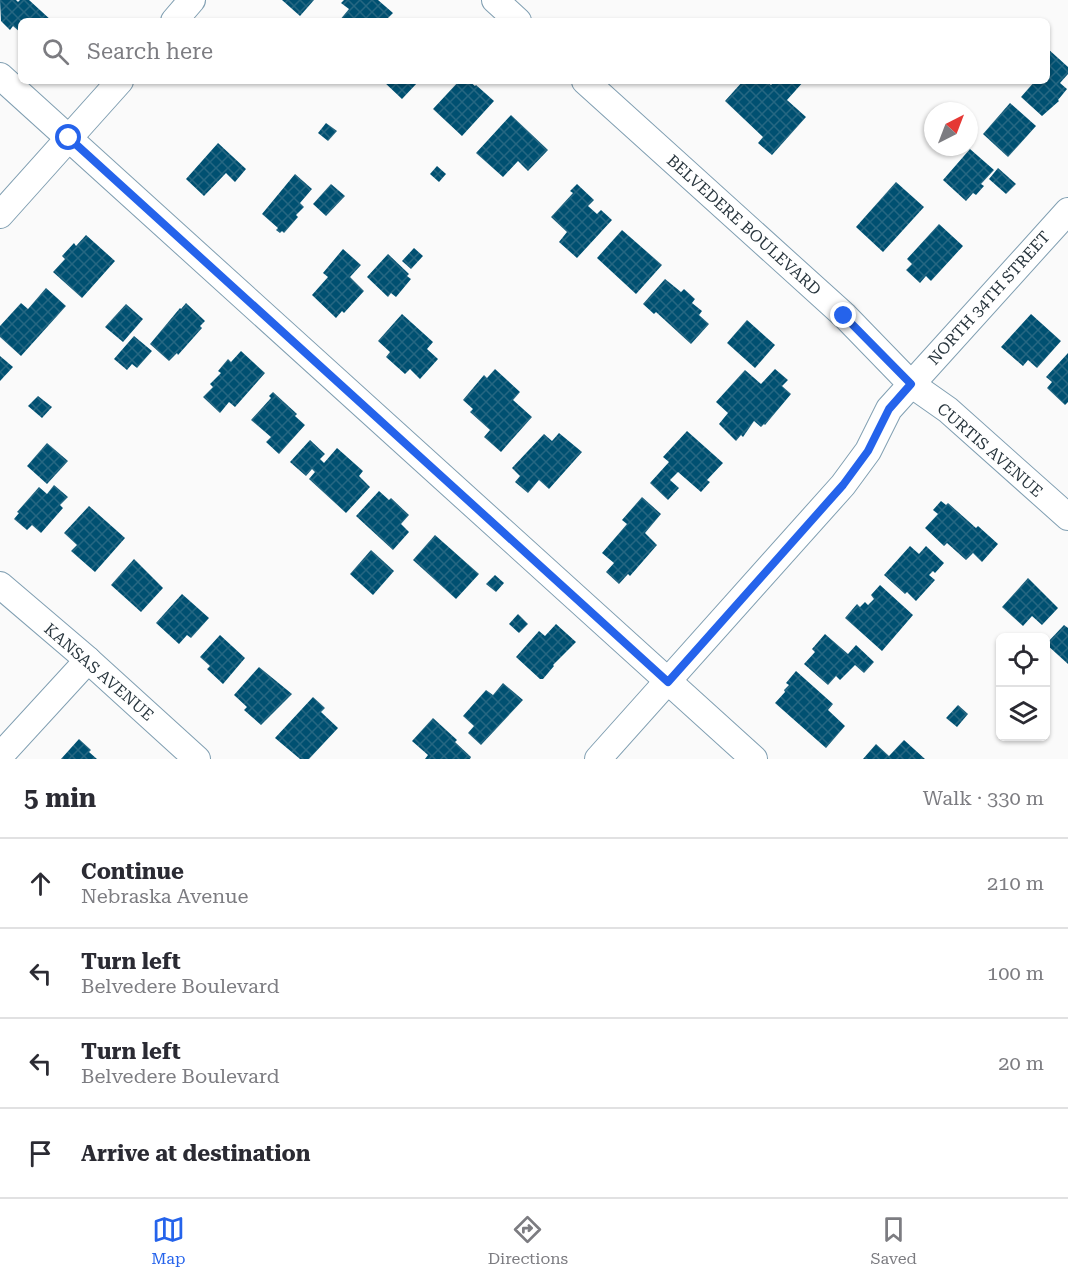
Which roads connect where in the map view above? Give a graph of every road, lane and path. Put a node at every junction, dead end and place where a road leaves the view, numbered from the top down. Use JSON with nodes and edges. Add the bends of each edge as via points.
{"nodes":[{"id":1,"x":192,"y":0,"type":"edge"},
{"id":2,"x":495,"y":0,"type":"edge"},
{"id":3,"x":177,"y":18,"type":"edge"},
{"id":4,"x":515,"y":18,"type":"edge"},
{"id":5,"x":0,"y":76,"type":"edge"},
{"id":6,"x":117,"y":84,"type":"edge"},
{"id":7,"x":588,"y":84,"type":"edge"},
{"id":8,"x":69,"y":138,"type":"junction"},
{"id":9,"x":1068,"y":211,"type":"edge"},
{"id":10,"x":0,"y":215,"type":"edge"},
{"id":11,"x":911,"y":384,"type":"junction"},
{"id":12,"x":1068,"y":518,"type":"edge"},
{"id":13,"x":0,"y":585,"type":"edge"},
{"id":14,"x":88,"y":660,"type":"junction"},
{"id":15,"x":668,"y":682,"type":"junction"},
{"id":16,"x":0,"y":756,"type":"edge"},
{"id":17,"x":197,"y":759,"type":"edge"},
{"id":18,"x":598,"y":759,"type":"edge"},
{"id":19,"x":754,"y":759,"type":"edge"}],
"edges":[{"from":1,"to":3,"type":"street"},
{"from":2,"to":4,"type":"street"},
{"from":5,"to":8,"type":"street"},
{"from":6,"to":8,"type":"street"},
{"from":7,"to":11,"type":"street","name":"BELVEDERE BOULEVARD","via":[[844,316]]},
{"from":8,"to":10,"type":"street"},
{"from":8,"to":15,"type":"street"},
{"from":9,"to":11,"type":"street","name":"NORTH 34TH STREET"},
{"from":11,"to":12,"type":"street","name":"CURTIS AVENUE","via":[[948,410]]},
{"from":11,"to":15,"type":"street","via":[[889,409],[868,451],[843,485]]},
{"from":13,"to":14,"type":"street","name":"KANSAS AVENUE"},
{"from":14,"to":16,"type":"street"},
{"from":14,"to":17,"type":"street","name":"KANSAS AVENUE"},
{"from":15,"to":18,"type":"street"},
{"from":15,"to":19,"type":"street"}]}
